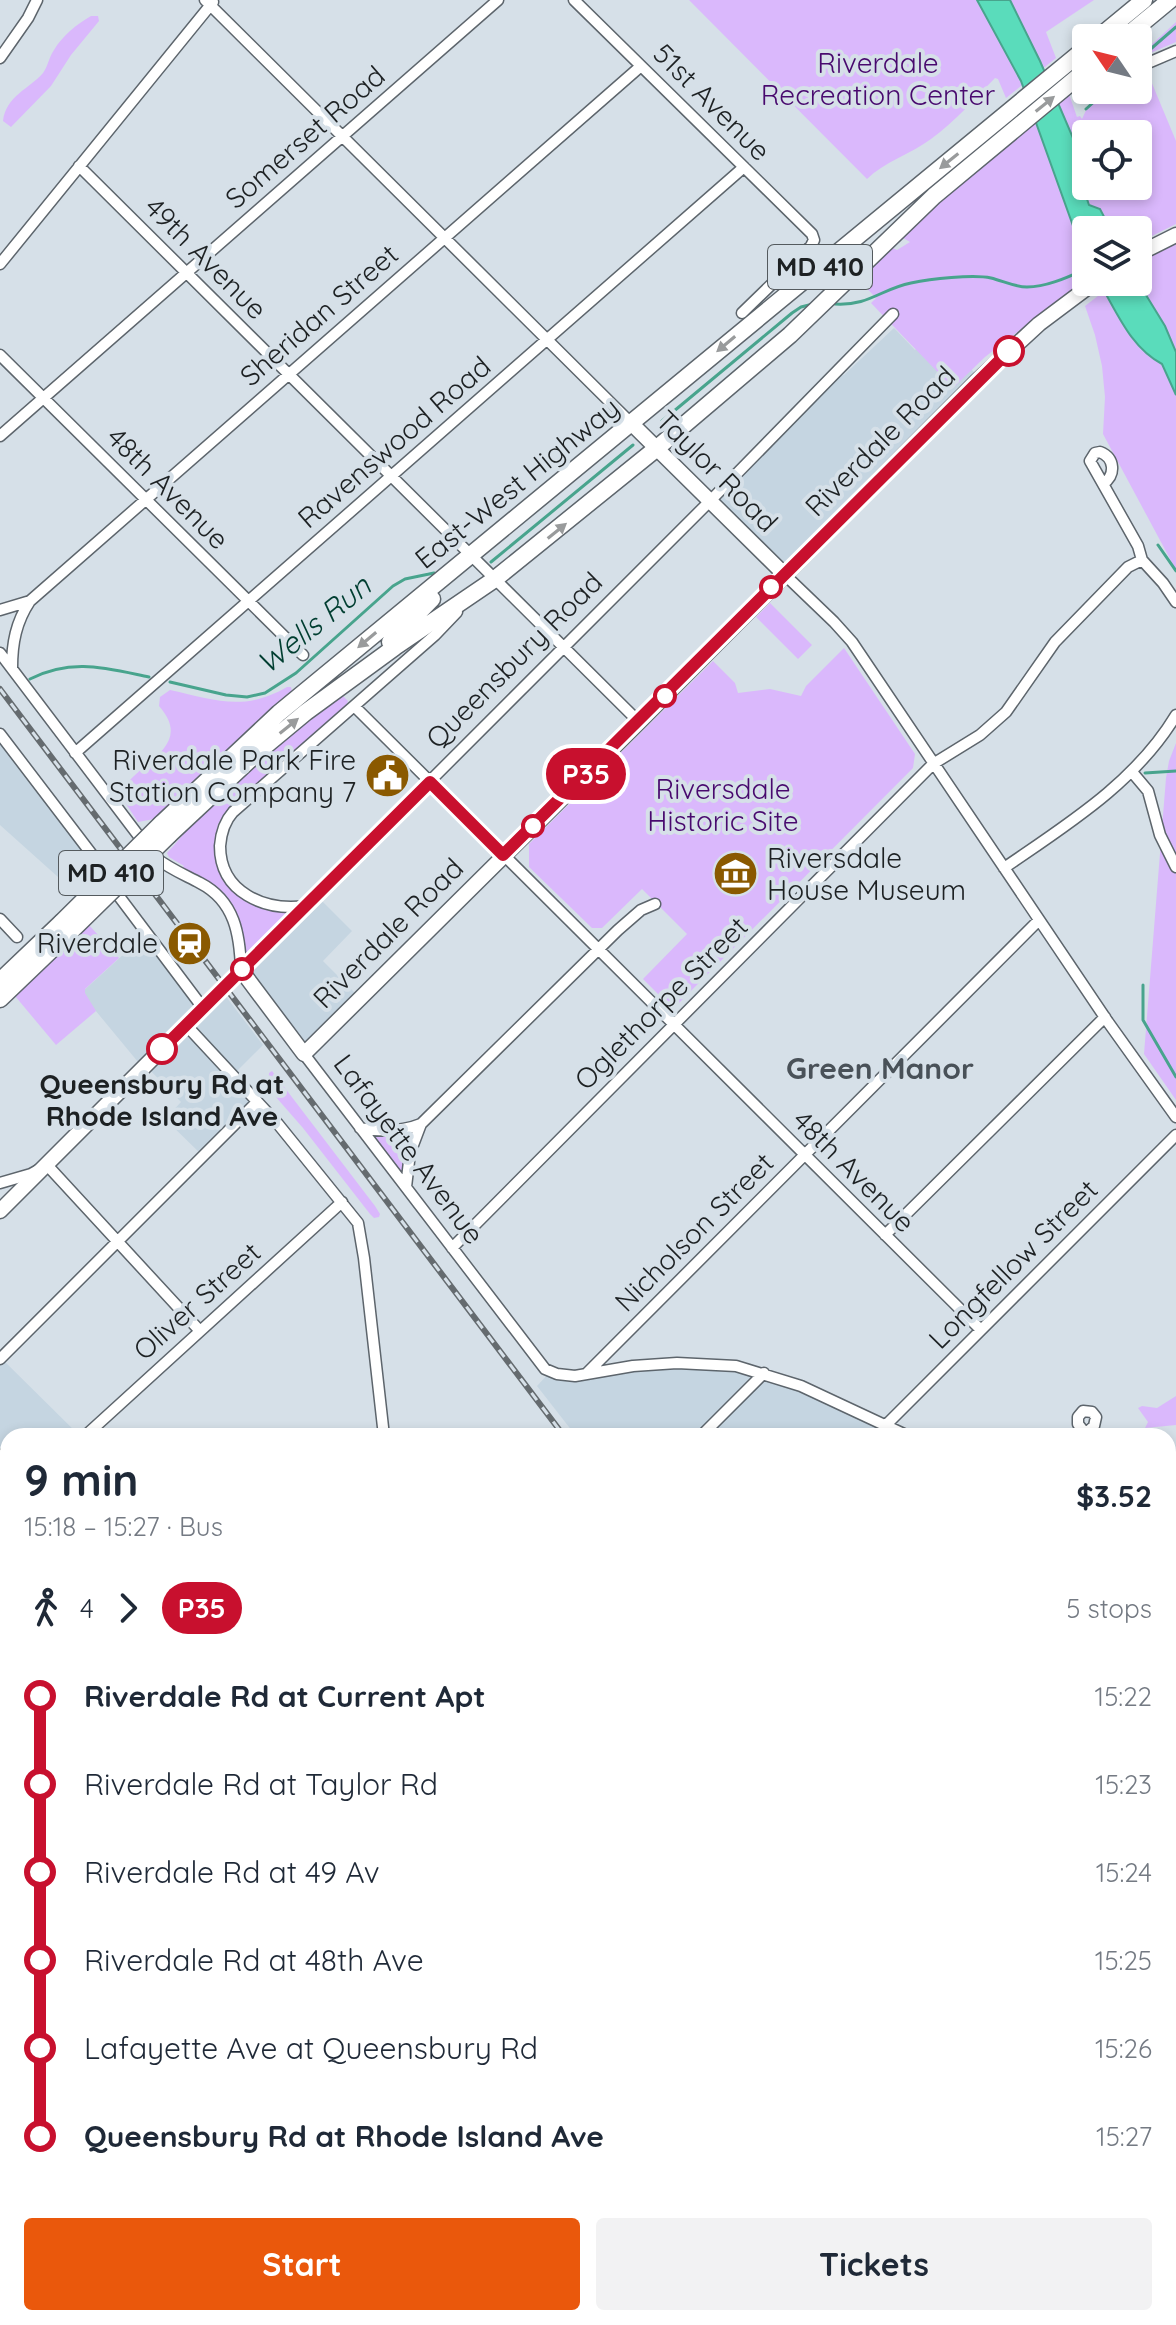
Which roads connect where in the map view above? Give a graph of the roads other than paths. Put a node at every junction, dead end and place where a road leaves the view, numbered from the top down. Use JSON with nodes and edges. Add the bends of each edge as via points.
{"nodes":[{"id":1,"x":37,"y":0,"type":"edge"},
{"id":2,"x":498,"y":0,"type":"edge"},
{"id":3,"x":574,"y":0,"type":"edge"},
{"id":4,"x":1144,"y":0,"type":"edge"},
{"id":5,"x":1170,"y":0,"type":"edge"},
{"id":6,"x":210,"y":2,"type":"edge"},
{"id":7,"x":1115,"y":24,"type":"edge"},
{"id":8,"x":1141,"y":24,"type":"edge"},
{"id":9,"x":1176,"y":51,"type":"edge"},
{"id":10,"x":0,"y":58,"type":"edge"},
{"id":11,"x":1072,"y":59,"type":"edge"},
{"id":12,"x":1152,"y":61,"type":"edge"},
{"id":13,"x":641,"y":66,"type":"junction"},
{"id":14,"x":1072,"y":82,"type":"edge"},
{"id":15,"x":342,"y":136,"type":"junction"},
{"id":16,"x":79,"y":166,"type":"junction"},
{"id":17,"x":744,"y":167,"type":"junction"},
{"id":18,"x":1176,"y":235,"type":"edge"},
{"id":19,"x":444,"y":237,"type":"junction"},
{"id":20,"x":1152,"y":247,"type":"edge"},
{"id":21,"x":0,"y":264,"type":"edge"},
{"id":22,"x":187,"y":273,"type":"junction"},
{"id":23,"x":1075,"y":296,"type":"edge"},
{"id":24,"x":742,"y":313,"type":"dead end"},
{"id":25,"x":893,"y":314,"type":"dead end"},
{"id":26,"x":547,"y":339,"type":"junction"},
{"id":27,"x":0,"y":355,"type":"edge"},
{"id":28,"x":289,"y":374,"type":"junction"},
{"id":29,"x":44,"y":398,"type":"junction"},
{"id":30,"x":631,"y":423,"type":"junction"},
{"id":31,"x":0,"y":436,"type":"edge"},
{"id":32,"x":657,"y":448,"type":"junction"},
{"id":33,"x":392,"y":476,"type":"junction"},
{"id":34,"x":1103,"y":484,"type":"dead end"},
{"id":35,"x":146,"y":499,"type":"junction"},
{"id":36,"x":710,"y":501,"type":"junction"},
{"id":37,"x":470,"y":554,"type":"junction"},
{"id":38,"x":1142,"y":560,"type":"junction"},
{"id":39,"x":784,"y":574,"type":"junction"},
{"id":40,"x":495,"y":579,"type":"junction"},
{"id":41,"x":471,"y":595,"type":"junction"},
{"id":42,"x":30,"y":601,"type":"junction"},
{"id":43,"x":249,"y":601,"type":"junction"},
{"id":44,"x":1176,"y":602,"type":"edge"},
{"id":45,"x":0,"y":610,"type":"edge"},
{"id":46,"x":564,"y":647,"type":"junction"},
{"id":47,"x":0,"y":653,"type":"edge"},
{"id":48,"x":303,"y":655,"type":"dead end"},
{"id":49,"x":12,"y":668,"type":"junction"},
{"id":50,"x":364,"y":669,"type":"junction"},
{"id":51,"x":354,"y":706,"type":"junction"},
{"id":52,"x":1176,"y":715,"type":"edge"},
{"id":53,"x":639,"y":722,"type":"junction"},
{"id":54,"x":0,"y":734,"type":"edge"},
{"id":55,"x":75,"y":753,"type":"junction"},
{"id":56,"x":933,"y":764,"type":"junction"},
{"id":57,"x":1132,"y":772,"type":"junction"},
{"id":58,"x":430,"y":782,"type":"junction"},
{"id":59,"x":165,"y":830,"type":"junction"},
{"id":60,"x":138,"y":835,"type":"dead end"},
{"id":61,"x":503,"y":855,"type":"junction"},
{"id":62,"x":156,"y":858,"type":"dead end"},
{"id":63,"x":1176,"y":867,"type":"edge"},
{"id":64,"x":1004,"y":868,"type":"junction"},
{"id":65,"x":103,"y":869,"type":"dead end"},
{"id":66,"x":231,"y":883,"type":"junction"},
{"id":67,"x":118,"y":895,"type":"dead end"},
{"id":68,"x":218,"y":896,"type":"junction"},
{"id":69,"x":655,"y":904,"type":"dead end"},
{"id":70,"x":305,"y":906,"type":"junction"},
{"id":71,"x":0,"y":919,"type":"edge"},
{"id":72,"x":1039,"y":920,"type":"junction"},
{"id":73,"x":66,"y":927,"type":"junction"},
{"id":74,"x":17,"y":937,"type":"dead end"},
{"id":75,"x":598,"y":949,"type":"junction"},
{"id":76,"x":241,"y":970,"type":"junction"},
{"id":77,"x":0,"y":981,"type":"edge"},
{"id":78,"x":0,"y":999,"type":"edge"},
{"id":79,"x":203,"y":1008,"type":"junction"},
{"id":80,"x":1105,"y":1017,"type":"junction"},
{"id":81,"x":673,"y":1024,"type":"junction"},
{"id":82,"x":186,"y":1025,"type":"junction"},
{"id":83,"x":304,"y":1054,"type":"junction"},
{"id":84,"x":257,"y":1102,"type":"junction"},
{"id":85,"x":1176,"y":1117,"type":"edge"},
{"id":86,"x":421,"y":1124,"type":"junction"},
{"id":87,"x":360,"y":1128,"type":"junction"},
{"id":88,"x":1176,"y":1135,"type":"edge"},
{"id":89,"x":804,"y":1155,"type":"junction"},
{"id":90,"x":47,"y":1165,"type":"junction"},
{"id":91,"x":0,"y":1183,"type":"edge"},
{"id":92,"x":406,"y":1187,"type":"junction"},
{"id":93,"x":342,"y":1202,"type":"junction"},
{"id":94,"x":0,"y":1211,"type":"edge"},
{"id":95,"x":885,"y":1235,"type":"junction"},
{"id":96,"x":117,"y":1241,"type":"junction"},
{"id":97,"x":452,"y":1248,"type":"junction"},
{"id":98,"x":981,"y":1330,"type":"junction"},
{"id":99,"x":200,"y":1331,"type":"junction"},
{"id":100,"x":0,"y":1359,"type":"edge"},
{"id":101,"x":764,"y":1373,"type":"junction"},
{"id":102,"x":586,"y":1374,"type":"junction"},
{"id":103,"x":885,"y":1426,"type":"junction"},
{"id":104,"x":94,"y":1428,"type":"edge"},
{"id":105,"x":383,"y":1428,"type":"edge"},
{"id":106,"x":709,"y":1428,"type":"edge"},
{"id":107,"x":890,"y":1428,"type":"edge"}],
"edges":[{"from":1,"to":10,"type":"street"},
{"from":2,"to":15,"type":"street","name":"Somerset Road"},
{"from":3,"to":13,"type":"street","name":"51st Avenue"},
{"from":4,"to":7,"type":"main road"},
{"from":5,"to":8,"type":"main road"},
{"from":6,"to":15,"type":"street","name":"Taylor Road"},
{"from":6,"to":16,"type":"street"},
{"from":9,"to":12,"type":"street"},
{"from":11,"to":30,"type":"main road","name":"East-West Highway","number":"MD 410","one_way":true},
{"from":13,"to":17,"type":"street","name":"51st Avenue"},
{"from":13,"to":19,"type":"street","name":"Sheridan Street"},
{"from":32,"to":14,"type":"main road","name":"East-West Highway","number":"MD 410","one_way":true,"via":[[790,335],[908,220]]},
{"from":15,"to":19,"type":"street","name":"Taylor Road"},
{"from":15,"to":22,"type":"street","name":"Somerset Road"},
{"from":16,"to":21,"type":"street"},
{"from":16,"to":22,"type":"street","name":"49th Avenue"},
{"from":17,"to":24,"type":"street","name":"51st Avenue","via":[[814,240]]},
{"from":17,"to":26,"type":"street","name":"Ravenswood Road"},
{"from":18,"to":20,"type":"street"},
{"from":19,"to":26,"type":"street","name":"Taylor Road"},
{"from":19,"to":28,"type":"street","name":"Sheridan Street"},
{"from":22,"to":28,"type":"street","name":"49th Avenue"},
{"from":22,"to":29,"type":"street","name":"Somerset Road"},
{"from":23,"to":39,"type":"street","name":"Riverdale Road","via":[[977,381]]},
{"from":25,"to":36,"type":"street","name":"Queensbury Road"},
{"from":26,"to":30,"type":"street","name":"Taylor Road"},
{"from":26,"to":33,"type":"street","name":"Ravenswood Road"},
{"from":27,"to":29,"type":"street","name":"48th Avenue"},
{"from":28,"to":33,"type":"street","name":"49th Avenue"},
{"from":28,"to":35,"type":"street","name":"Sheridan Street"},
{"from":29,"to":31,"type":"street","name":"Somerset Road"},
{"from":29,"to":35,"type":"street","name":"48th Avenue"},
{"from":30,"to":32,"type":"street","name":"Taylor Road"},
{"from":30,"to":37,"type":"main road","name":"East-West Highway","number":"MD 410"},
{"from":32,"to":36,"type":"street","name":"Taylor Road"},
{"from":40,"to":32,"type":"main road","name":"East-West Highway","number":"MD 410","one_way":true},
{"from":33,"to":37,"type":"street","name":"49th Avenue"},
{"from":33,"to":43,"type":"street","name":"Ravenswood Road"},
{"from":34,"to":38,"type":"street"},
{"from":35,"to":42,"type":"street","name":"Sheridan Street"},
{"from":35,"to":43,"type":"street","name":"48th Avenue"},
{"from":36,"to":39,"type":"street","name":"Taylor Road"},
{"from":36,"to":46,"type":"street","name":"Queensbury Road"},
{"from":37,"to":40,"type":"street","name":"49th Avenue"},
{"from":37,"to":50,"type":"main road","via":[[463,574]]},
{"from":37,"to":59,"type":"main road","name":"East-West Highway","number":"MD 410","one_way":true,"via":[[279,713]]},
{"from":38,"to":44,"type":"street"},
{"from":38,"to":56,"type":"street","name":"Oglethorpe Street","via":[[1128,567],[1055,642],[1006,712]]},
{"from":39,"to":53,"type":"street","name":"Riverdale Road"},
{"from":39,"to":56,"type":"street","name":"Taylor Road","via":[[852,642]]},
{"from":40,"to":41,"type":"main road","name":"East-West Highway","number":"MD 410"},
{"from":40,"to":46,"type":"street","name":"49th Avenue"},
{"from":41,"to":50,"type":"main road","name":"East-West Highway","number":"MD 410"},
{"from":41,"to":51,"type":"street","via":[[435,635]]},
{"from":42,"to":45,"type":"street","name":"Sheridan Street"},
{"from":42,"to":49,"type":"street","name":"Sheridan Street","via":[[16,629]]},
{"from":43,"to":48,"type":"street","name":"48th Avenue"},
{"from":43,"to":55,"type":"street","name":"Ravenswood Road"},
{"from":46,"to":53,"type":"street","name":"49th Avenue"},
{"from":46,"to":58,"type":"street","name":"Queensbury Road"},
{"from":47,"to":49,"type":"street"},
{"from":49,"to":55,"type":"street"},
{"from":59,"to":50,"type":"main road","name":"East-West Highway","number":"MD 410","one_way":true},
{"from":51,"to":58,"type":"street","name":"48th Avenue"},
{"from":51,"to":66,"type":"street","via":[[228,818],[221,841]]},
{"from":52,"to":57,"type":"street"},
{"from":53,"to":61,"type":"street","name":"Riverdale Road"},
{"from":54,"to":65,"type":"street"},
{"from":55,"to":60,"type":"street"},
{"from":56,"to":64,"type":"street","name":"Taylor Road"},
{"from":56,"to":81,"type":"street","name":"Oglethorpe Street"},
{"from":57,"to":63,"type":"street","via":[[1148,791]]},
{"from":57,"to":64,"type":"street"},
{"from":58,"to":61,"type":"street","name":"48th Avenue"},
{"from":58,"to":70,"type":"street","name":"Queensbury Road"},
{"from":59,"to":73,"type":"main road","name":"East-West Highway","number":"MD 410","bridge":true},
{"from":61,"to":75,"type":"street","name":"48th Avenue"},
{"from":61,"to":83,"type":"street","name":"Riverdale Road"},
{"from":62,"to":68,"type":"street"},
{"from":64,"to":72,"type":"street","name":"Taylor Road"},
{"from":66,"to":68,"type":"street"},
{"from":66,"to":70,"type":"street","via":[[262,903]]},
{"from":67,"to":79,"type":"street"},
{"from":68,"to":76,"type":"street","via":[[238,932]]},
{"from":69,"to":75,"type":"street","via":[[631,917]]},
{"from":70,"to":76,"type":"street","name":"Queensbury Road"},
{"from":71,"to":74,"type":"street"},
{"from":72,"to":80,"type":"street","name":"Taylor Road"},
{"from":72,"to":89,"type":"street","name":"Nicholson Street"},
{"from":73,"to":77,"type":"main road","name":"East-West Highway","number":"MD 410"},
{"from":73,"to":78,"type":"main road","name":"East-West Highway","number":"MD 410"},
{"from":75,"to":81,"type":"street","name":"48th Avenue"},
{"from":75,"to":86,"type":"street"},
{"from":76,"to":79,"type":"street","name":"Queensbury Road"},
{"from":76,"to":83,"type":"street","name":"Lafayette Avenue"},
{"from":79,"to":82,"type":"street","name":"Queensbury Road"},
{"from":80,"to":85,"type":"street","name":"Taylor Road"},
{"from":80,"to":95,"type":"street"},
{"from":81,"to":89,"type":"street","name":"48th Avenue"},
{"from":81,"to":97,"type":"street","name":"Oglethorpe Street"},
{"from":82,"to":84,"type":"street"},
{"from":82,"to":90,"type":"street","name":"Queensbury Road"},
{"from":83,"to":87,"type":"street","name":"Lafayette Avenue"},
{"from":84,"to":93,"type":"street"},
{"from":84,"to":96,"type":"street"},
{"from":86,"to":87,"type":"street","via":[[393,1131]]},
{"from":86,"to":92,"type":"street"},
{"from":87,"to":92,"type":"street","name":"Lafayette Avenue"},
{"from":88,"to":98,"type":"street","name":"Longfellow Street"},
{"from":89,"to":95,"type":"street","name":"48th Avenue"},
{"from":89,"to":102,"type":"street","name":"Nicholson Street"},
{"from":90,"to":91,"type":"street"},
{"from":90,"to":94,"type":"street","name":"Queensbury Road"},
{"from":90,"to":96,"type":"street"},
{"from":92,"to":97,"type":"street","name":"Lafayette Avenue"},
{"from":93,"to":99,"type":"street","name":"Oliver Street"},
{"from":93,"to":105,"type":"street","via":[[358,1223]]},
{"from":95,"to":98,"type":"street","name":"48th Avenue"},
{"from":96,"to":99,"type":"street"},
{"from":96,"to":100,"type":"street"},
{"from":97,"to":102,"type":"street","name":"Lafayette Avenue","via":[[545,1369]]},
{"from":98,"to":103,"type":"street","name":"Longfellow Street"},
{"from":99,"to":104,"type":"street","name":"Oliver Street"},
{"from":101,"to":102,"type":"street","name":"Lafayette Avenue","via":[[704,1363]]},
{"from":101,"to":103,"type":"street","name":"Lafayette Avenue"},
{"from":101,"to":106,"type":"street"},
{"from":103,"to":107,"type":"street","name":"Lafayette Avenue"}]}
